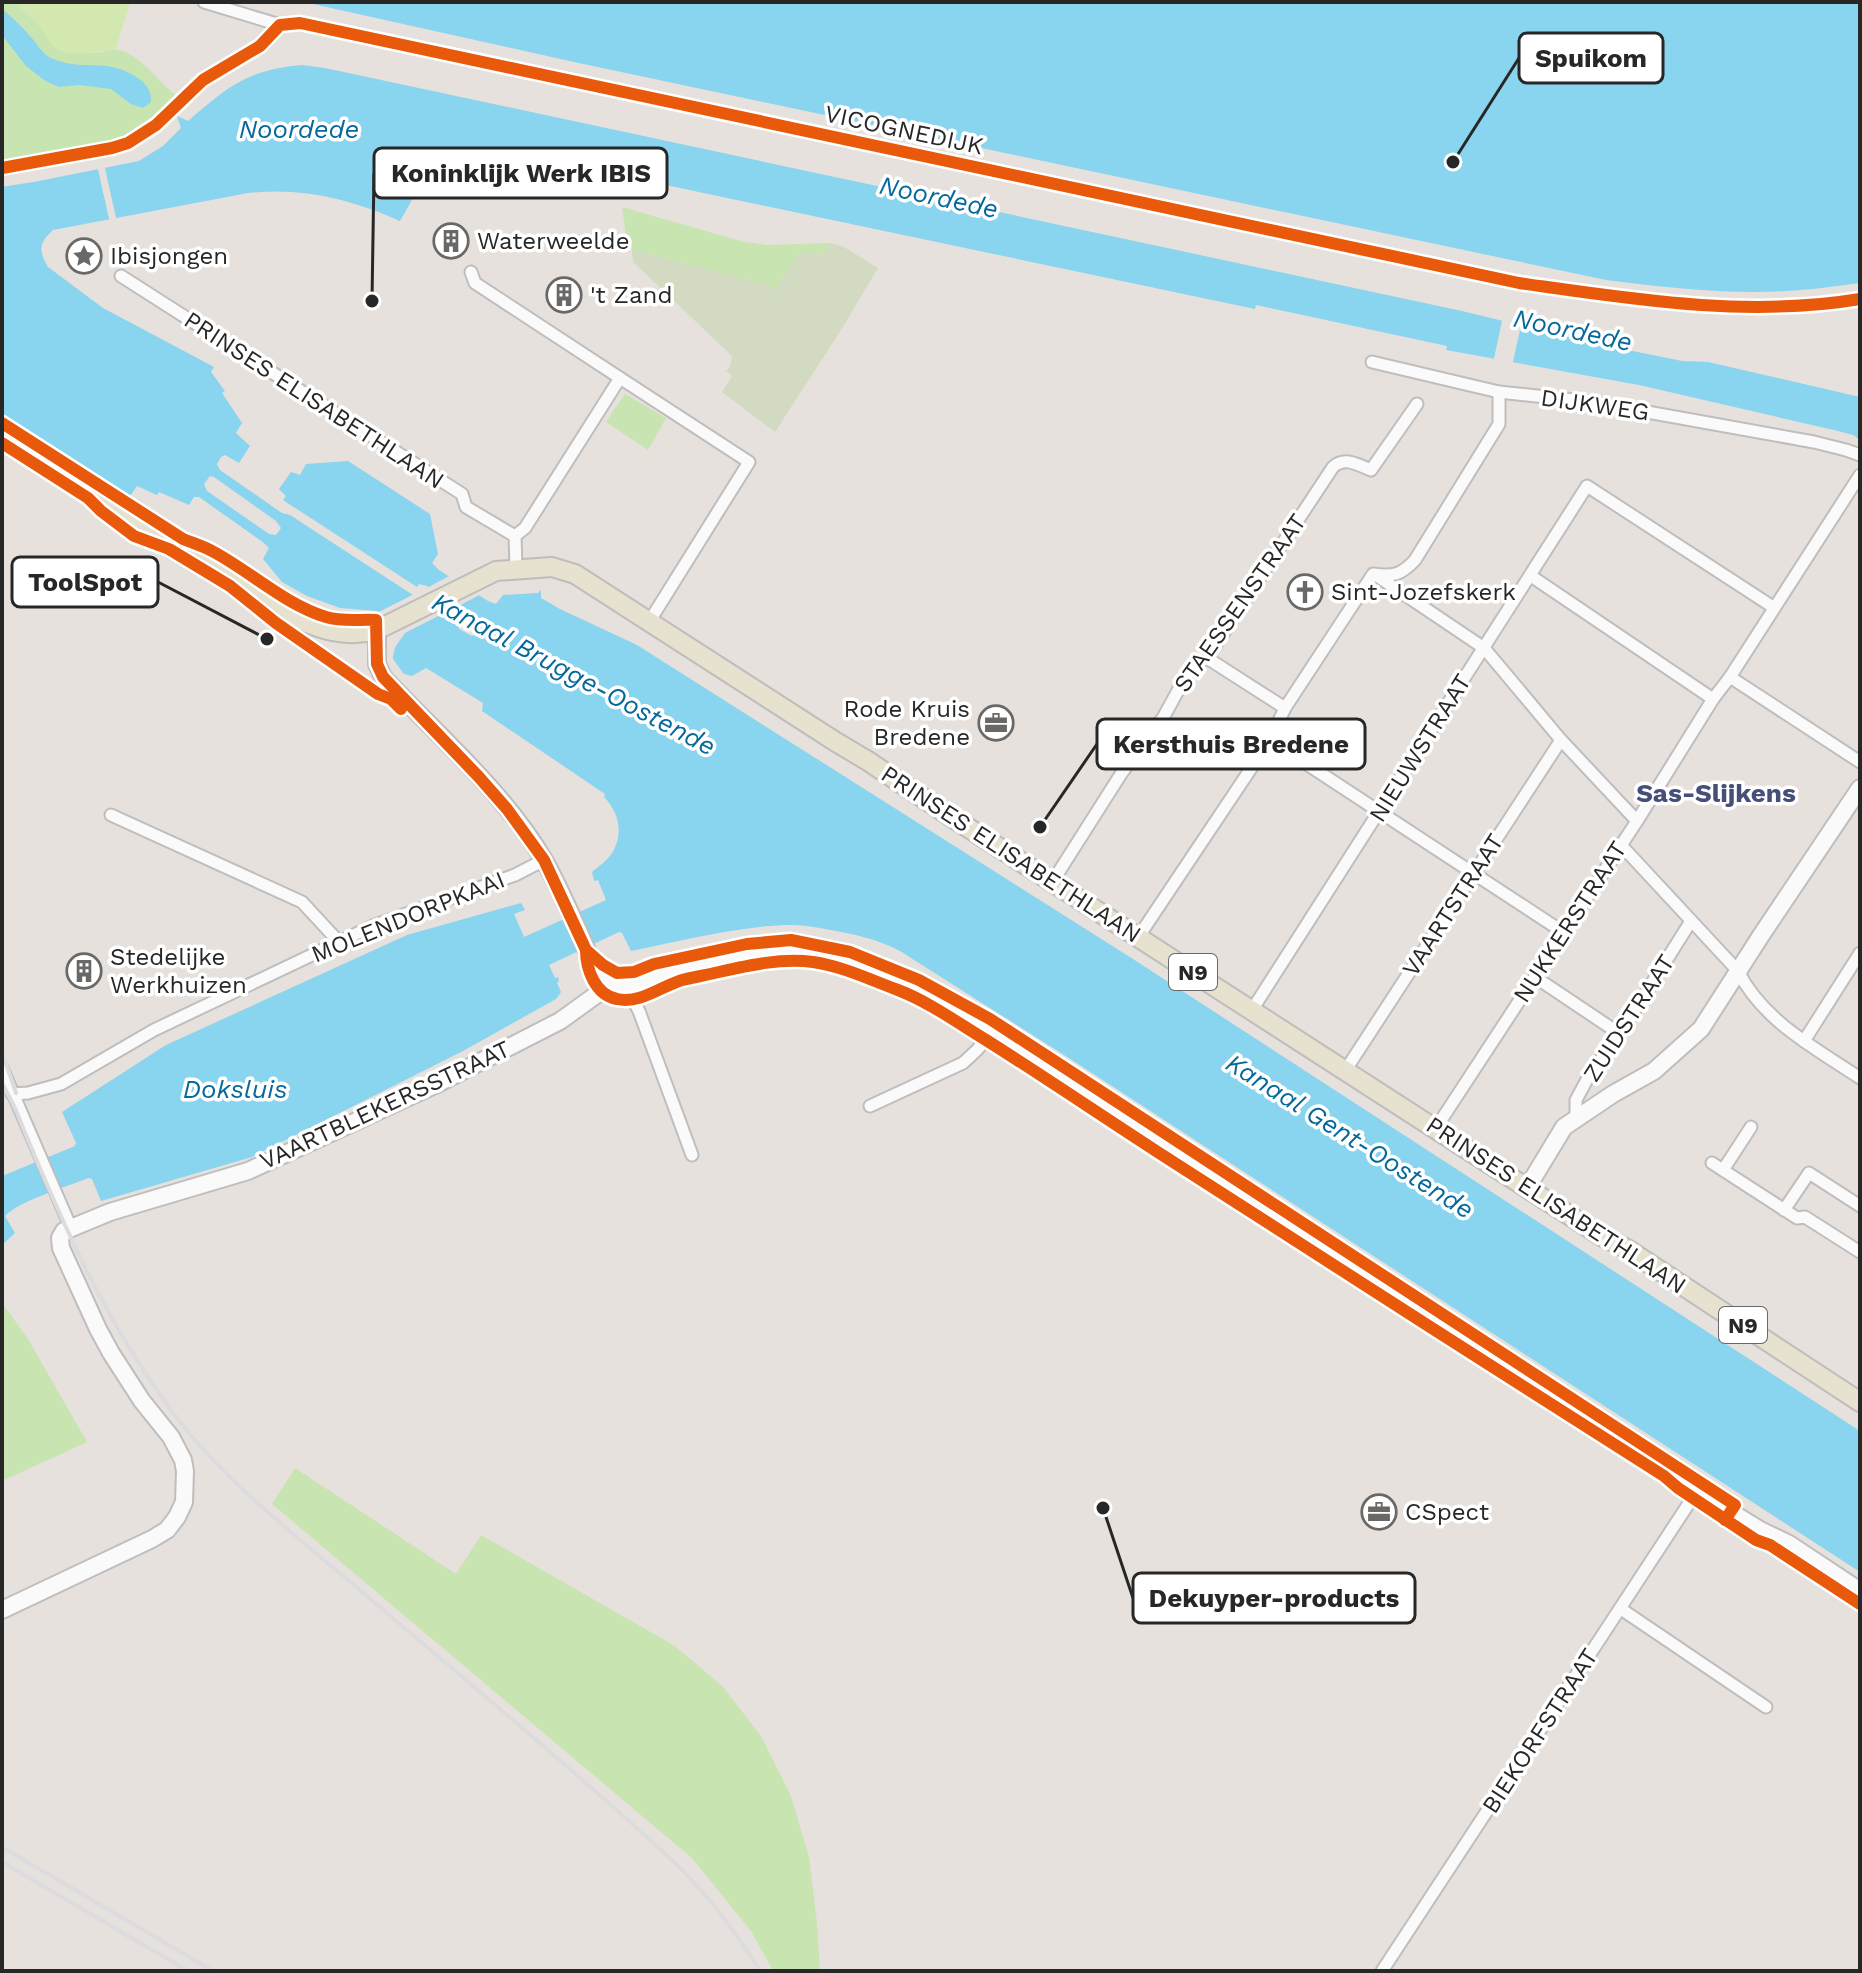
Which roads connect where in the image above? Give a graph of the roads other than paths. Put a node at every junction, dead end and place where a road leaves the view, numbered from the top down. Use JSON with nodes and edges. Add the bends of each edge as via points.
{"nodes":[{"id":1,"x":204,"y":2,"type":"edge"},
{"id":2,"x":280,"y":25,"type":"junction"},
{"id":3,"x":2,"y":168,"type":"edge"},
{"id":4,"x":471,"y":272,"type":"dead end"},
{"id":5,"x":121,"y":276,"type":"dead end"},
{"id":6,"x":1860,"y":299,"type":"edge"},
{"id":7,"x":1372,"y":362,"type":"dead end"},
{"id":8,"x":620,"y":378,"type":"junction"},
{"id":9,"x":1499,"y":392,"type":"junction"},
{"id":10,"x":1417,"y":404,"type":"dead end"},
{"id":11,"x":2,"y":434,"type":"edge"},
{"id":12,"x":1860,"y":455,"type":"edge"},
{"id":13,"x":1860,"y":475,"type":"edge"},
{"id":14,"x":515,"y":536,"type":"junction"},
{"id":15,"x":516,"y":568,"type":"junction"},
{"id":16,"x":1373,"y":574,"type":"junction"},
{"id":17,"x":1531,"y":576,"type":"junction"},
{"id":18,"x":1773,"y":607,"type":"junction"},
{"id":19,"x":649,"y":622,"type":"junction"},
{"id":20,"x":384,"y":626,"type":"junction"},
{"id":21,"x":1484,"y":648,"type":"junction"},
{"id":22,"x":1207,"y":658,"type":"junction"},
{"id":23,"x":1730,"y":677,"type":"junction"},
{"id":24,"x":1713,"y":699,"type":"junction"},
{"id":25,"x":1285,"y":708,"type":"junction"},
{"id":26,"x":1270,"y":740,"type":"junction"},
{"id":27,"x":1561,"y":740,"type":"junction"},
{"id":28,"x":1860,"y":762,"type":"edge"},
{"id":29,"x":1860,"y":788,"type":"edge"},
{"id":30,"x":1379,"y":812,"type":"junction"},
{"id":31,"x":111,"y":815,"type":"dead end"},
{"id":32,"x":1637,"y":821,"type":"junction"},
{"id":33,"x":1620,"y":844,"type":"junction"},
{"id":34,"x":544,"y":860,"type":"junction"},
{"id":35,"x":1474,"y":874,"type":"junction"},
{"id":36,"x":1053,"y":881,"type":"junction"},
{"id":37,"x":1691,"y":921,"type":"junction"},
{"id":38,"x":1563,"y":932,"type":"junction"},
{"id":39,"x":1139,"y":936,"type":"junction"},
{"id":40,"x":339,"y":942,"type":"junction"},
{"id":41,"x":1860,"y":953,"type":"edge"},
{"id":42,"x":1738,"y":971,"type":"junction"},
{"id":43,"x":1535,"y":977,"type":"junction"},
{"id":44,"x":605,"y":982,"type":"junction"},
{"id":45,"x":626,"y":987,"type":"junction"},
{"id":46,"x":1252,"y":1010,"type":"junction"},
{"id":47,"x":990,"y":1034,"type":"junction"},
{"id":48,"x":1620,"y":1034,"type":"junction"},
{"id":49,"x":1804,"y":1041,"type":"junction"},
{"id":50,"x":2,"y":1068,"type":"edge"},
{"id":51,"x":1345,"y":1071,"type":"junction"},
{"id":52,"x":1860,"y":1078,"type":"edge"},
{"id":53,"x":12,"y":1094,"type":"junction"},
{"id":54,"x":870,"y":1106,"type":"dead end"},
{"id":55,"x":1576,"y":1117,"type":"junction"},
{"id":56,"x":1751,"y":1127,"type":"dead end"},
{"id":57,"x":1436,"y":1128,"type":"junction"},
{"id":58,"x":692,"y":1155,"type":"dead end"},
{"id":59,"x":1712,"y":1163,"type":"dead end"},
{"id":60,"x":1723,"y":1170,"type":"junction"},
{"id":61,"x":1527,"y":1188,"type":"junction"},
{"id":62,"x":1860,"y":1206,"type":"edge"},
{"id":63,"x":1784,"y":1210,"type":"junction"},
{"id":64,"x":71,"y":1228,"type":"junction"},
{"id":65,"x":1860,"y":1253,"type":"edge"},
{"id":66,"x":1860,"y":1402,"type":"edge"},
{"id":67,"x":1697,"y":1491,"type":"junction"},
{"id":68,"x":1860,"y":1591,"type":"edge"},
{"id":69,"x":1621,"y":1609,"type":"junction"},
{"id":70,"x":2,"y":1610,"type":"edge"},
{"id":71,"x":1766,"y":1707,"type":"dead end"},
{"id":72,"x":1382,"y":1971,"type":"edge"}],
"edges":[{"from":1,"to":2,"type":"street","name":"VICOGNEDIJK"},
{"from":2,"to":3,"type":"street","via":[[260,46],[203,80],[156,125],[128,143]]},
{"from":2,"to":6,"type":"street","name":"VICOGNEDIJK","via":[[300,23],[1519,283],[1693,305],[1779,307]]},
{"from":4,"to":8,"type":"street","via":[[475,283]]},
{"from":5,"to":14,"type":"street","name":"PRINSES ELISABETHLAAN","via":[[462,494],[466,507]]},
{"from":7,"to":9,"type":"street","name":"DIJKWEG"},
{"from":8,"to":14,"type":"street"},
{"from":8,"to":19,"type":"street","via":[[749,462]]},
{"from":9,"to":12,"type":"street","name":"DIJKWEG","via":[[1625,408]]},
{"from":9,"to":16,"type":"street","via":[[1499,424],[1415,560],[1391,576]]},
{"from":10,"to":22,"type":"street","name":"STAESSENSTRAAT","via":[[1371,470],[1344,460],[1333,467]]},
{"from":11,"to":20,"type":"main road","number":"N9","via":[[292,616],[340,633]]},
{"from":13,"to":18,"type":"street","name":"NUKKERSTRAAT"},
{"from":14,"to":15,"type":"street"},
{"from":15,"to":19,"type":"main road","name":"PRINSES ELISABETHLAAN","number":"N9","via":[[561,568]]},
{"from":15,"to":20,"type":"main road","name":"PRINSES ELISABETHLAAN","number":"N9","via":[[496,571]]},
{"from":16,"to":21,"type":"street"},
{"from":16,"to":25,"type":"street"},
{"from":17,"to":18,"type":"street","name":"NIEUWSTRAAT","via":[[1587,486]]},
{"from":17,"to":21,"type":"street","name":"NIEUWSTRAAT"},
{"from":17,"to":24,"type":"street"},
{"from":18,"to":23,"type":"street","name":"NUKKERSTRAAT"},
{"from":19,"to":36,"type":"main road","name":"PRINSES ELISABETHLAAN","number":"N9"},
{"from":20,"to":34,"type":"street","via":[[377,664],[383,677],[478,776]]},
{"from":21,"to":27,"type":"street"},
{"from":21,"to":30,"type":"street","name":"NIEUWSTRAAT"},
{"from":22,"to":25,"type":"street"},
{"from":22,"to":36,"type":"street","name":"STAESSENSTRAAT","via":[[1192,665],[1163,718]]},
{"from":23,"to":24,"type":"street","name":"NUKKERSTRAAT"},
{"from":23,"to":28,"type":"street"},
{"from":24,"to":32,"type":"street","name":"NUKKERSTRAAT"},
{"from":25,"to":26,"type":"street"},
{"from":26,"to":30,"type":"street"},
{"from":26,"to":39,"type":"street"},
{"from":27,"to":32,"type":"street"},
{"from":27,"to":35,"type":"street","name":"VAARTSTRAAT"},
{"from":29,"to":42,"type":"street"},
{"from":30,"to":35,"type":"street"},
{"from":30,"to":46,"type":"street","name":"NIEUWSTRAAT"},
{"from":31,"to":40,"type":"street","via":[[302,902]]},
{"from":32,"to":33,"type":"street","name":"NUKKERSTRAAT"},
{"from":33,"to":37,"type":"street"},
{"from":33,"to":38,"type":"street","name":"NUKKERSTRAAT"},
{"from":34,"to":40,"type":"street","name":"MOLENDORPKAAI"},
{"from":34,"to":44,"type":"street"},
{"from":35,"to":38,"type":"street"},
{"from":35,"to":51,"type":"street","name":"VAARTSTRAAT"},
{"from":36,"to":39,"type":"main road","name":"PRINSES ELISABETHLAAN","number":"N9"},
{"from":37,"to":42,"type":"street"},
{"from":37,"to":48,"type":"street","name":"ZUIDSTRAAT"},
{"from":38,"to":43,"type":"street","name":"NUKKERSTRAAT"},
{"from":39,"to":46,"type":"main road","name":"PRINSES ELISABETHLAAN","number":"N9"},
{"from":40,"to":53,"type":"street","name":"MOLENDORPKAAI","via":[[154,1030],[61,1084]]},
{"from":41,"to":49,"type":"street"},
{"from":42,"to":49,"type":"street","via":[[1764,1008]]},
{"from":42,"to":55,"type":"street","via":[[1701,1029],[1672,1056]]},
{"from":43,"to":48,"type":"street"},
{"from":43,"to":57,"type":"street","name":"NUKKERSTRAAT"},
{"from":44,"to":45,"type":"street"},
{"from":44,"to":64,"type":"street","name":"VAARTBLEKERSSTRAAT","via":[[560,1021],[437,1084],[248,1171]]},
{"from":45,"to":47,"type":"street","via":[[704,960],[797,949],[863,966],[912,987]]},
{"from":45,"to":58,"type":"street"},
{"from":46,"to":51,"type":"main road","name":"PRINSES ELISABETHLAAN","number":"N9"},
{"from":47,"to":54,"type":"street","via":[[963,1063]]},
{"from":47,"to":67,"type":"street"},
{"from":48,"to":55,"type":"street","name":"ZUIDSTRAAT","via":[[1576,1100]]},
{"from":49,"to":52,"type":"street"},
{"from":50,"to":53,"type":"street"},
{"from":51,"to":57,"type":"main road","name":"PRINSES ELISABETHLAAN","number":"N9"},
{"from":53,"to":64,"type":"street"},
{"from":55,"to":61,"type":"street","via":[[1564,1127]]},
{"from":56,"to":60,"type":"street"},
{"from":57,"to":61,"type":"main road","name":"PRINSES ELISABETHLAAN","number":"N9"},
{"from":59,"to":60,"type":"street"},
{"from":60,"to":63,"type":"street"},
{"from":61,"to":66,"type":"main road","name":"PRINSES ELISABETHLAAN","number":"N9"},
{"from":62,"to":63,"type":"street","via":[[1809,1173]]},
{"from":63,"to":65,"type":"street","via":[[1805,1217]]},
{"from":64,"to":70,"type":"street","via":[[61,1235],[61,1248],[111,1353],[178,1449],[185,1471],[184,1502],[167,1530],[152,1539]]},
{"from":67,"to":68,"type":"street"},
{"from":67,"to":69,"type":"street","name":"BIEKORFSTRAAT"},
{"from":69,"to":71,"type":"street"},
{"from":69,"to":72,"type":"street","name":"BIEKORFSTRAAT"}]}
